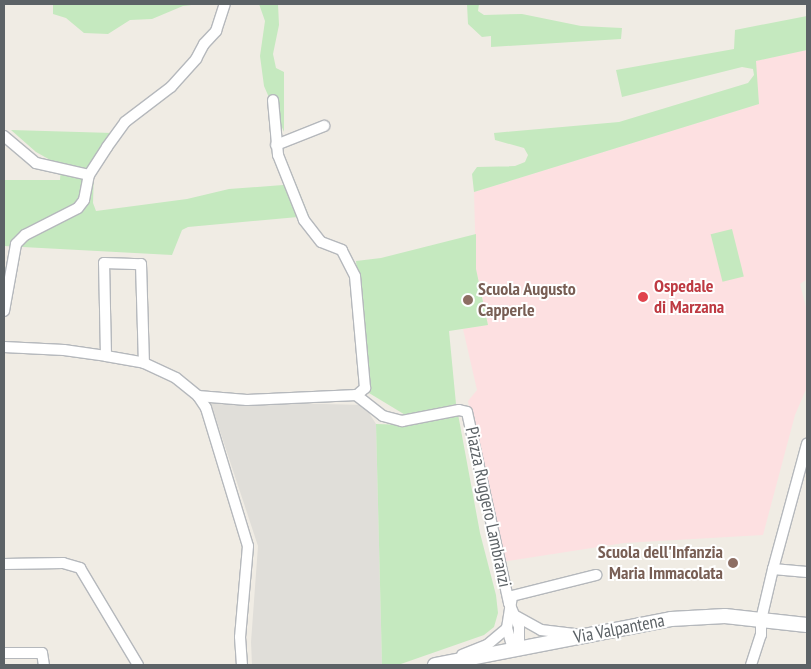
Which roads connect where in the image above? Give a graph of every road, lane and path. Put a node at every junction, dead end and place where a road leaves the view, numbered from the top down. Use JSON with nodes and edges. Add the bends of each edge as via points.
{"nodes":[{"id":1,"x":225,"y":4,"type":"edge"},
{"id":2,"x":273,"y":100,"type":"dead end"},
{"id":3,"x":324,"y":126,"type":"dead end"},
{"id":4,"x":4,"y":136,"type":"edge"},
{"id":5,"x":276,"y":145,"type":"junction"},
{"id":6,"x":89,"y":175,"type":"junction"},
{"id":7,"x":4,"y":311,"type":"edge"},
{"id":8,"x":4,"y":347,"type":"edge"},
{"id":9,"x":106,"y":356,"type":"junction"},
{"id":10,"x":144,"y":363,"type":"junction"},
{"id":11,"x":356,"y":394,"type":"junction"},
{"id":12,"x":198,"y":396,"type":"junction"},
{"id":13,"x":233,"y":399,"type":"junction"},
{"id":14,"x":206,"y":408,"type":"junction"},
{"id":15,"x":807,"y":444,"type":"edge"},
{"id":16,"x":4,"y":564,"type":"edge"},
{"id":17,"x":773,"y":569,"type":"junction"},
{"id":18,"x":807,"y":572,"type":"edge"},
{"id":19,"x":596,"y":575,"type":"dead end"},
{"id":20,"x":510,"y":604,"type":"junction"},
{"id":21,"x":516,"y":616,"type":"junction"},
{"id":22,"x":761,"y":620,"type":"junction"},
{"id":23,"x":807,"y":625,"type":"edge"},
{"id":24,"x":507,"y":628,"type":"junction"},
{"id":25,"x":584,"y":635,"type":"junction"},
{"id":26,"x":516,"y":648,"type":"junction"},
{"id":27,"x":4,"y":653,"type":"edge"},
{"id":28,"x":479,"y":660,"type":"edge"},
{"id":29,"x":440,"y":664,"type":"edge"},
{"id":30,"x":44,"y":665,"type":"edge"},
{"id":31,"x":138,"y":665,"type":"edge"},
{"id":32,"x":242,"y":665,"type":"edge"},
{"id":33,"x":751,"y":665,"type":"edge"}],
"edges":[{"from":1,"to":6,"type":"street","via":[[216,31],[196,59],[171,87],[125,122]]},
{"from":2,"to":5,"type":"street"},
{"from":3,"to":5,"type":"street"},
{"from":4,"to":6,"type":"street","via":[[36,163]]},
{"from":5,"to":11,"type":"street","via":[[285,176],[313,235],[342,250],[355,276],[366,382],[363,393]]},
{"from":6,"to":7,"type":"street","via":[[84,200],[78,208],[25,235],[16,244]]},
{"from":8,"to":9,"type":"street"},
{"from":9,"to":10,"type":"street"},
{"from":9,"to":10,"type":"street","via":[[104,263],[141,264]]},
{"from":10,"to":12,"type":"street","via":[[176,378]]},
{"from":11,"to":13,"type":"street"},
{"from":11,"to":20,"type":"street","name":"Piazza Ruggero Lambranzi","via":[[383,416],[402,421],[459,410],[466,412]]},
{"from":12,"to":13,"type":"street"},
{"from":12,"to":14,"type":"street"},
{"from":13,"to":14,"type":"street"},
{"from":14,"to":32,"type":"street","via":[[248,546],[240,637]]},
{"from":15,"to":17,"type":"street"},
{"from":16,"to":31,"type":"street","via":[[63,563],[80,568]]},
{"from":17,"to":18,"type":"street"},
{"from":17,"to":22,"type":"street"},
{"from":19,"to":20,"type":"street","name":"Piazza Ruggero Lambranzi","via":[[523,592],[512,596]]},
{"from":20,"to":21,"type":"street","name":"Piazza Ruggero Lambranzi"},
{"from":20,"to":24,"type":"street","name":"Piazza Ruggero Lambranzi"},
{"from":21,"to":25,"type":"street","via":[[542,630]]},
{"from":21,"to":26,"type":"street","name":"Piazza Ruggero Lambranzi","via":[[521,634]]},
{"from":22,"to":23,"type":"street","name":"Via Valpantena"},
{"from":22,"to":25,"type":"street","name":"Via Valpantena","via":[[725,616],[680,618]]},
{"from":22,"to":33,"type":"street","via":[[761,635]]},
{"from":24,"to":26,"type":"street","name":"Piazza Ruggero Lambranzi"},
{"from":24,"to":29,"type":"street","via":[[487,645]]},
{"from":25,"to":26,"type":"street","name":"Via Valpantena"},
{"from":26,"to":28,"type":"street","name":"Via Valpantena"},
{"from":27,"to":30,"type":"street","via":[[42,652]]},
{"from":28,"to":29,"type":"street","name":"Via Valpantena"}]}
